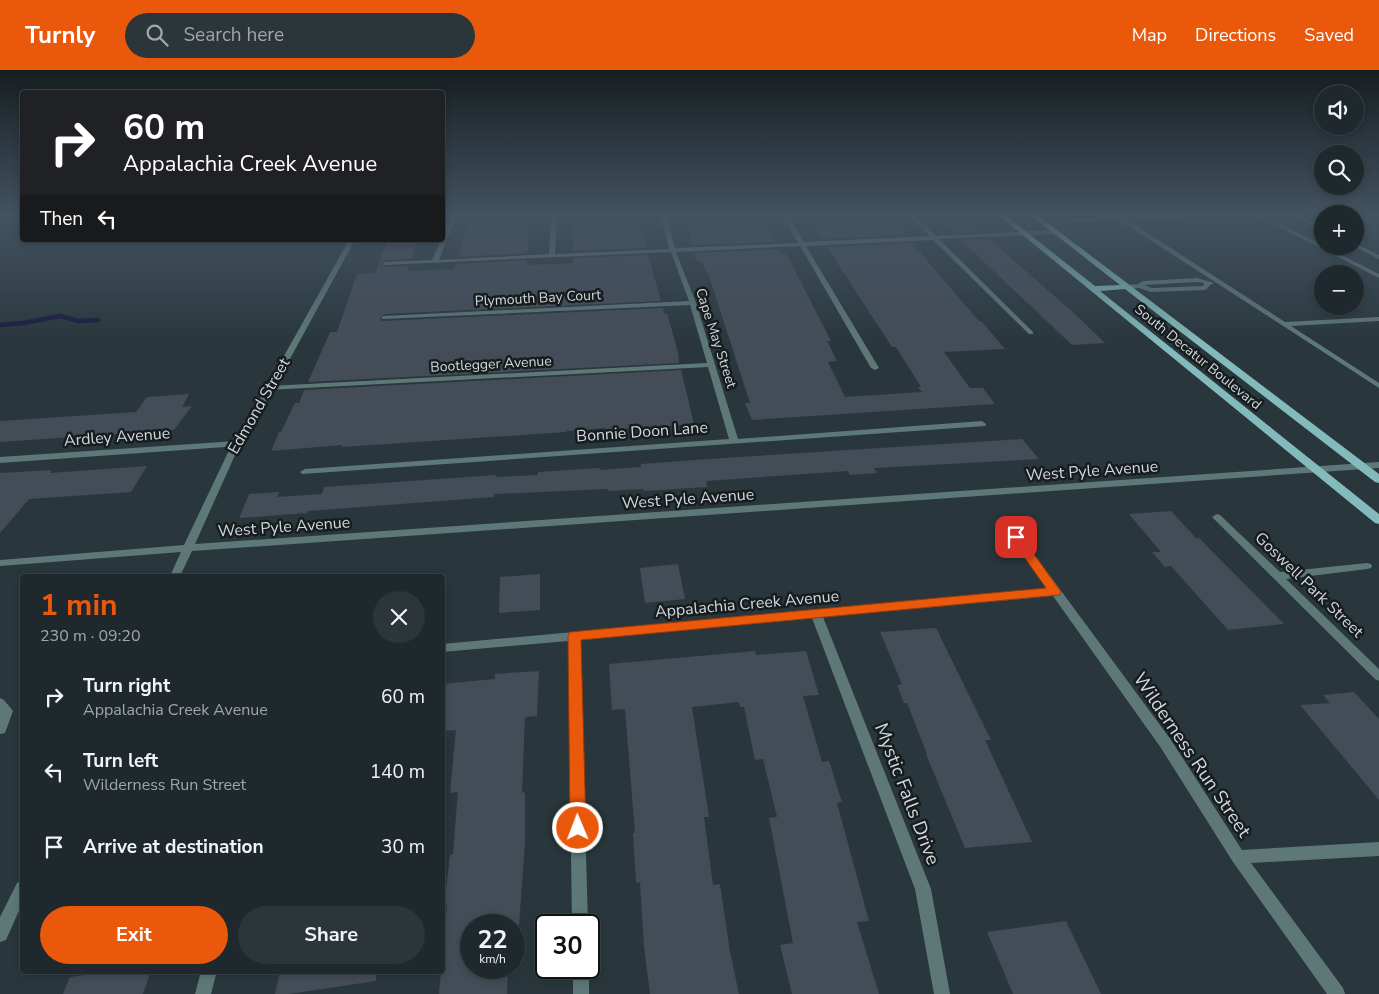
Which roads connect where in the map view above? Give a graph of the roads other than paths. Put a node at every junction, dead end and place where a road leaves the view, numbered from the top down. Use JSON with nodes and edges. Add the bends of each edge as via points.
{"nodes":[{"id":1,"x":343,"y":257,"type":"edge"},
{"id":2,"x":437,"y":257,"type":"edge"},
{"id":3,"x":526,"y":257,"type":"edge"},
{"id":4,"x":675,"y":257,"type":"edge"},
{"id":5,"x":809,"y":257,"type":"edge"},
{"id":6,"x":952,"y":257,"type":"edge"},
{"id":7,"x":1053,"y":257,"type":"edge"},
{"id":8,"x":1088,"y":257,"type":"edge"},
{"id":9,"x":1180,"y":257,"type":"edge"},
{"id":10,"x":1342,"y":257,"type":"edge"},
{"id":11,"x":435,"y":261,"type":"junction"},
{"id":12,"x":385,"y":264,"type":"dead end"},
{"id":13,"x":1379,"y":276,"type":"edge"},
{"id":14,"x":1220,"y":283,"type":"junction"},
{"id":15,"x":1127,"y":287,"type":"junction"},
{"id":16,"x":1092,"y":289,"type":"junction"},
{"id":17,"x":693,"y":302,"type":"junction"},
{"id":18,"x":384,"y":318,"type":"dead end"},
{"id":19,"x":1379,"y":319,"type":"edge"},
{"id":20,"x":1370,"y":320,"type":"junction"},
{"id":21,"x":1284,"y":324,"type":"junction"},
{"id":22,"x":1379,"y":325,"type":"edge"},
{"id":23,"x":1031,"y":333,"type":"dead end"},
{"id":24,"x":712,"y":365,"type":"junction"},
{"id":25,"x":875,"y":368,"type":"dead end"},
{"id":26,"x":1379,"y":386,"type":"edge"},
{"id":27,"x":270,"y":388,"type":"junction"},
{"id":28,"x":982,"y":424,"type":"dead end"},
{"id":29,"x":734,"y":441,"type":"junction"},
{"id":30,"x":236,"y":444,"type":"junction"},
{"id":31,"x":0,"y":460,"type":"edge"},
{"id":32,"x":1379,"y":466,"type":"edge"},
{"id":33,"x":1361,"y":467,"type":"junction"},
{"id":34,"x":1316,"y":470,"type":"junction"},
{"id":35,"x":305,"y":472,"type":"dead end"},
{"id":36,"x":1379,"y":480,"type":"edge"},
{"id":37,"x":1217,"y":517,"type":"dead end"},
{"id":38,"x":1379,"y":520,"type":"edge"},
{"id":39,"x":1016,"y":537,"type":"dead end"},
{"id":40,"x":188,"y":548,"type":"junction"},
{"id":41,"x":0,"y":563,"type":"edge"},
{"id":42,"x":1367,"y":566,"type":"dead end"},
{"id":43,"x":176,"y":574,"type":"edge"},
{"id":44,"x":1278,"y":576,"type":"junction"},
{"id":45,"x":1055,"y":592,"type":"junction"},
{"id":46,"x":816,"y":614,"type":"junction"},
{"id":47,"x":574,"y":636,"type":"junction"},
{"id":48,"x":445,"y":648,"type":"edge"},
{"id":49,"x":1379,"y":676,"type":"edge"},
{"id":50,"x":0,"y":703,"type":"edge"},
{"id":51,"x":0,"y":729,"type":"edge"},
{"id":52,"x":1379,"y":849,"type":"edge"},
{"id":53,"x":1238,"y":857,"type":"junction"},
{"id":54,"x":20,"y":892,"type":"edge"},
{"id":55,"x":580,"y":914,"type":"edge"},
{"id":56,"x":0,"y":934,"type":"edge"},
{"id":57,"x":208,"y":974,"type":"edge"},
{"id":58,"x":581,"y":979,"type":"edge"},
{"id":59,"x":203,"y":994,"type":"edge"},
{"id":60,"x":581,"y":994,"type":"edge"},
{"id":61,"x":942,"y":994,"type":"edge"},
{"id":62,"x":1337,"y":994,"type":"edge"}],
"edges":[{"from":1,"to":27,"type":"street","name":"Edmond Street"},
{"from":2,"to":11,"type":"street"},
{"from":3,"to":11,"type":"street"},
{"from":4,"to":17,"type":"street","name":"Cape May Street"},
{"from":5,"to":25,"type":"street"},
{"from":6,"to":23,"type":"street"},
{"from":7,"to":16,"type":"main road","name":"South Decatur Boulevard"},
{"from":8,"to":15,"type":"main road","name":"South Decatur Boulevard"},
{"from":9,"to":14,"type":"street"},
{"from":10,"to":13,"type":"street"},
{"from":11,"to":12,"type":"street"},
{"from":14,"to":15,"type":"street","via":[[1207,283],[1205,288],[1151,290],[1140,286]]},
{"from":14,"to":21,"type":"street"},
{"from":15,"to":16,"type":"main road"},
{"from":15,"to":33,"type":"main road","name":"South Decatur Boulevard"},
{"from":16,"to":34,"type":"main road","name":"South Decatur Boulevard"},
{"from":17,"to":18,"type":"street","name":"Plymouth Bay Court"},
{"from":17,"to":24,"type":"street","name":"Cape May Street"},
{"from":19,"to":20,"type":"street"},
{"from":20,"to":21,"type":"street"},
{"from":20,"to":22,"type":"street"},
{"from":21,"to":26,"type":"street"},
{"from":24,"to":27,"type":"street","name":"Bootlegger Avenue"},
{"from":24,"to":29,"type":"street","name":"Cape May Street"},
{"from":27,"to":30,"type":"street","name":"Edmond Street"},
{"from":28,"to":29,"type":"street","name":"Bonnie Doon Lane"},
{"from":29,"to":35,"type":"street","name":"Bonnie Doon Lane"},
{"from":30,"to":31,"type":"street","name":"Ardley Avenue"},
{"from":30,"to":40,"type":"street","name":"Edmond Street"},
{"from":32,"to":33,"type":"street","name":"West Pyle Avenue"},
{"from":33,"to":34,"type":"street","name":"West Pyle Avenue"},
{"from":33,"to":36,"type":"main road","name":"South Decatur Boulevard"},
{"from":34,"to":38,"type":"main road","name":"South Decatur Boulevard"},
{"from":34,"to":40,"type":"street","name":"West Pyle Avenue"},
{"from":37,"to":44,"type":"street","name":"Goswell Park Street"},
{"from":39,"to":45,"type":"street","name":"Wilderness Run Street"},
{"from":40,"to":41,"type":"street","name":"West Pyle Avenue"},
{"from":40,"to":43,"type":"street","name":"Edmond Street"},
{"from":42,"to":44,"type":"street"},
{"from":44,"to":49,"type":"street","name":"Goswell Park Street"},
{"from":45,"to":46,"type":"street","name":"Appalachia Creek Avenue"},
{"from":45,"to":53,"type":"street","name":"Wilderness Run Street","via":[[1166,744]]},
{"from":46,"to":47,"type":"street","name":"Appalachia Creek Avenue"},
{"from":46,"to":61,"type":"street","name":"Mystic Falls Drive","via":[[923,889]]},
{"from":47,"to":48,"type":"street","name":"Appalachia Creek Avenue"},
{"from":47,"to":55,"type":"street"},
{"from":50,"to":51,"type":"street","via":[[8,711]]},
{"from":52,"to":53,"type":"street"},
{"from":53,"to":62,"type":"street","name":"Wilderness Run Street"},
{"from":54,"to":56,"type":"street"},
{"from":57,"to":59,"type":"street"},
{"from":58,"to":60,"type":"street"}]}
